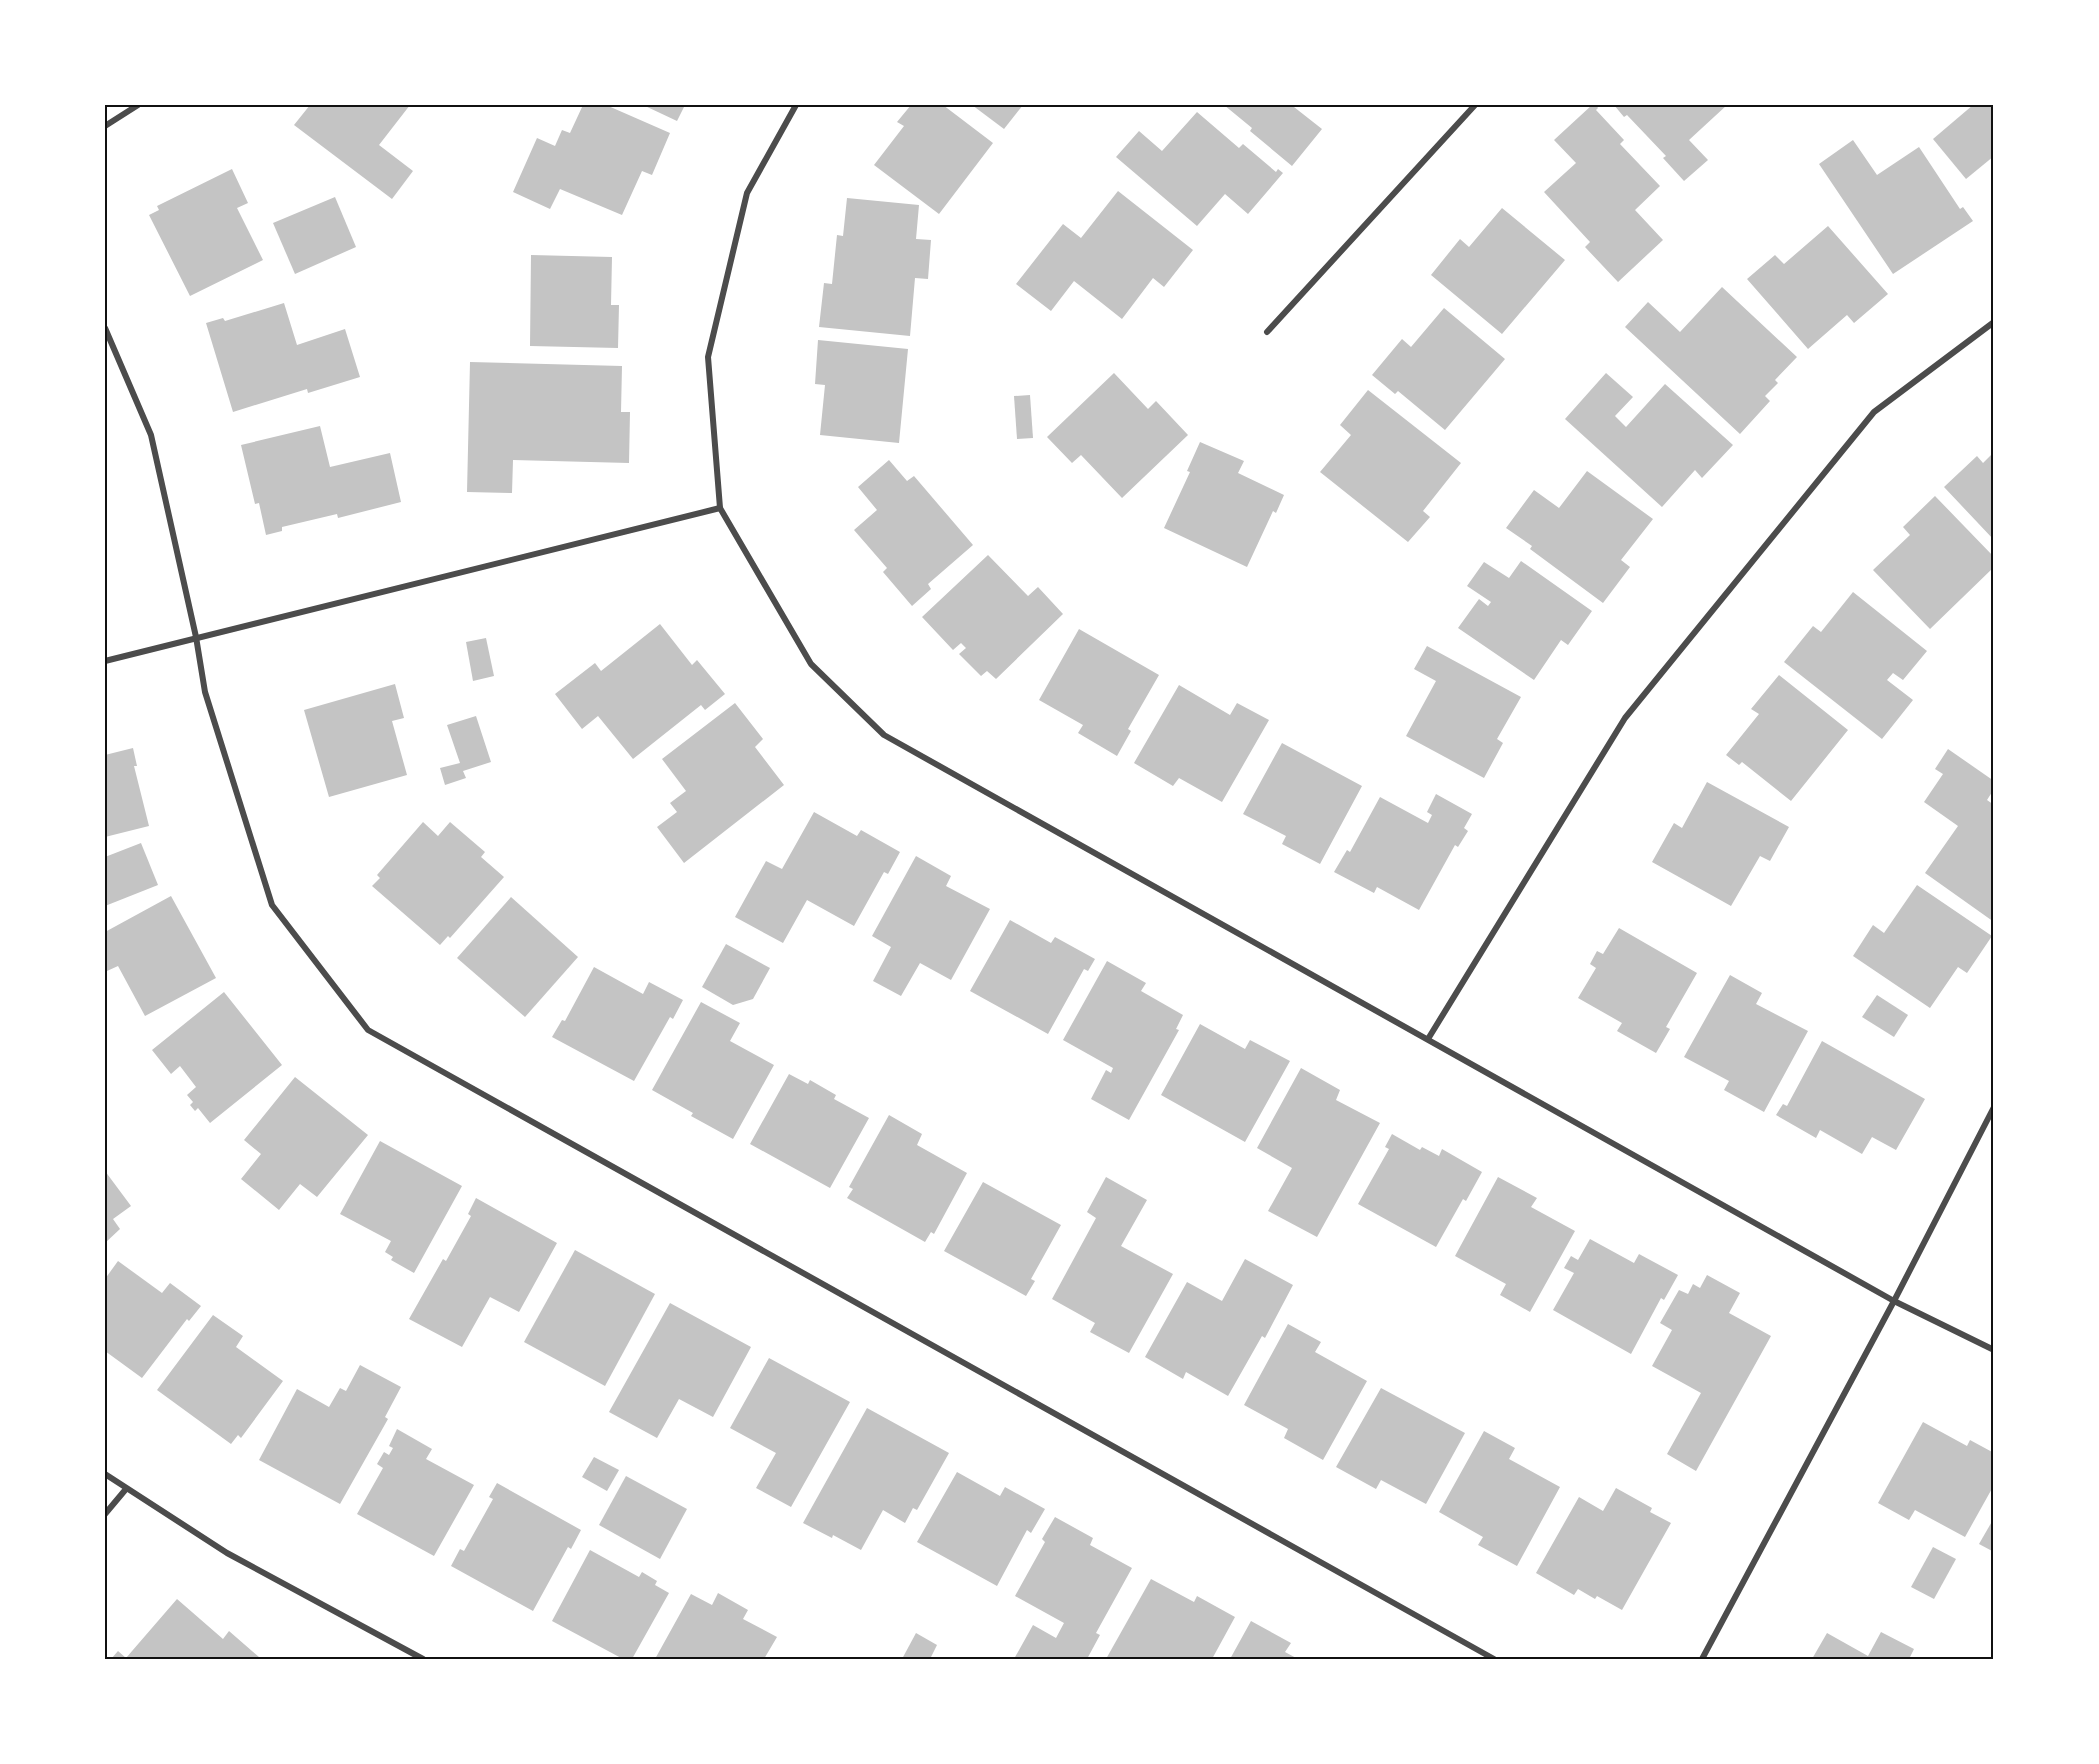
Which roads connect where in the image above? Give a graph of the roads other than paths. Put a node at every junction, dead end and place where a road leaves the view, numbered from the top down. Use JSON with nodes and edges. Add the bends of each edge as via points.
{"nodes":[{"id":1,"x":138,"y":105,"type":"edge"},
{"id":2,"x":796,"y":105,"type":"edge"},
{"id":3,"x":1475,"y":105,"type":"edge"},
{"id":4,"x":105,"y":126,"type":"edge"},
{"id":5,"x":1994,"y":322,"type":"edge"},
{"id":6,"x":105,"y":328,"type":"edge"},
{"id":7,"x":1267,"y":332,"type":"dead end"},
{"id":8,"x":720,"y":508,"type":"junction"},
{"id":9,"x":196,"y":637,"type":"junction"},
{"id":10,"x":105,"y":661,"type":"edge"},
{"id":11,"x":1428,"y":1039,"type":"junction"},
{"id":12,"x":1994,"y":1107,"type":"edge"},
{"id":13,"x":1894,"y":1301,"type":"junction"},
{"id":14,"x":1994,"y":1350,"type":"edge"},
{"id":15,"x":105,"y":1474,"type":"edge"},
{"id":16,"x":126,"y":1489,"type":"junction"},
{"id":17,"x":105,"y":1514,"type":"edge"},
{"id":18,"x":423,"y":1659,"type":"edge"},
{"id":19,"x":1494,"y":1659,"type":"edge"},
{"id":20,"x":1702,"y":1659,"type":"edge"}],
"edges":[{"from":1,"to":4,"type":"street"},
{"from":2,"to":8,"type":"street","via":[[747,193],[708,357]]},
{"from":3,"to":7,"type":"street"},
{"from":5,"to":11,"type":"street","via":[[1874,412],[1625,718]]},
{"from":6,"to":9,"type":"street","via":[[152,435]]},
{"from":8,"to":9,"type":"street"},
{"from":8,"to":11,"type":"street","via":[[811,664],[884,735]]},
{"from":9,"to":10,"type":"street"},
{"from":9,"to":19,"type":"street","via":[[205,692],[272,905],[368,1030]]},
{"from":11,"to":13,"type":"street"},
{"from":12,"to":13,"type":"street"},
{"from":13,"to":14,"type":"street"},
{"from":13,"to":20,"type":"street"},
{"from":15,"to":16,"type":"street"},
{"from":16,"to":17,"type":"street"},
{"from":16,"to":18,"type":"street","via":[[227,1553]]}]}
